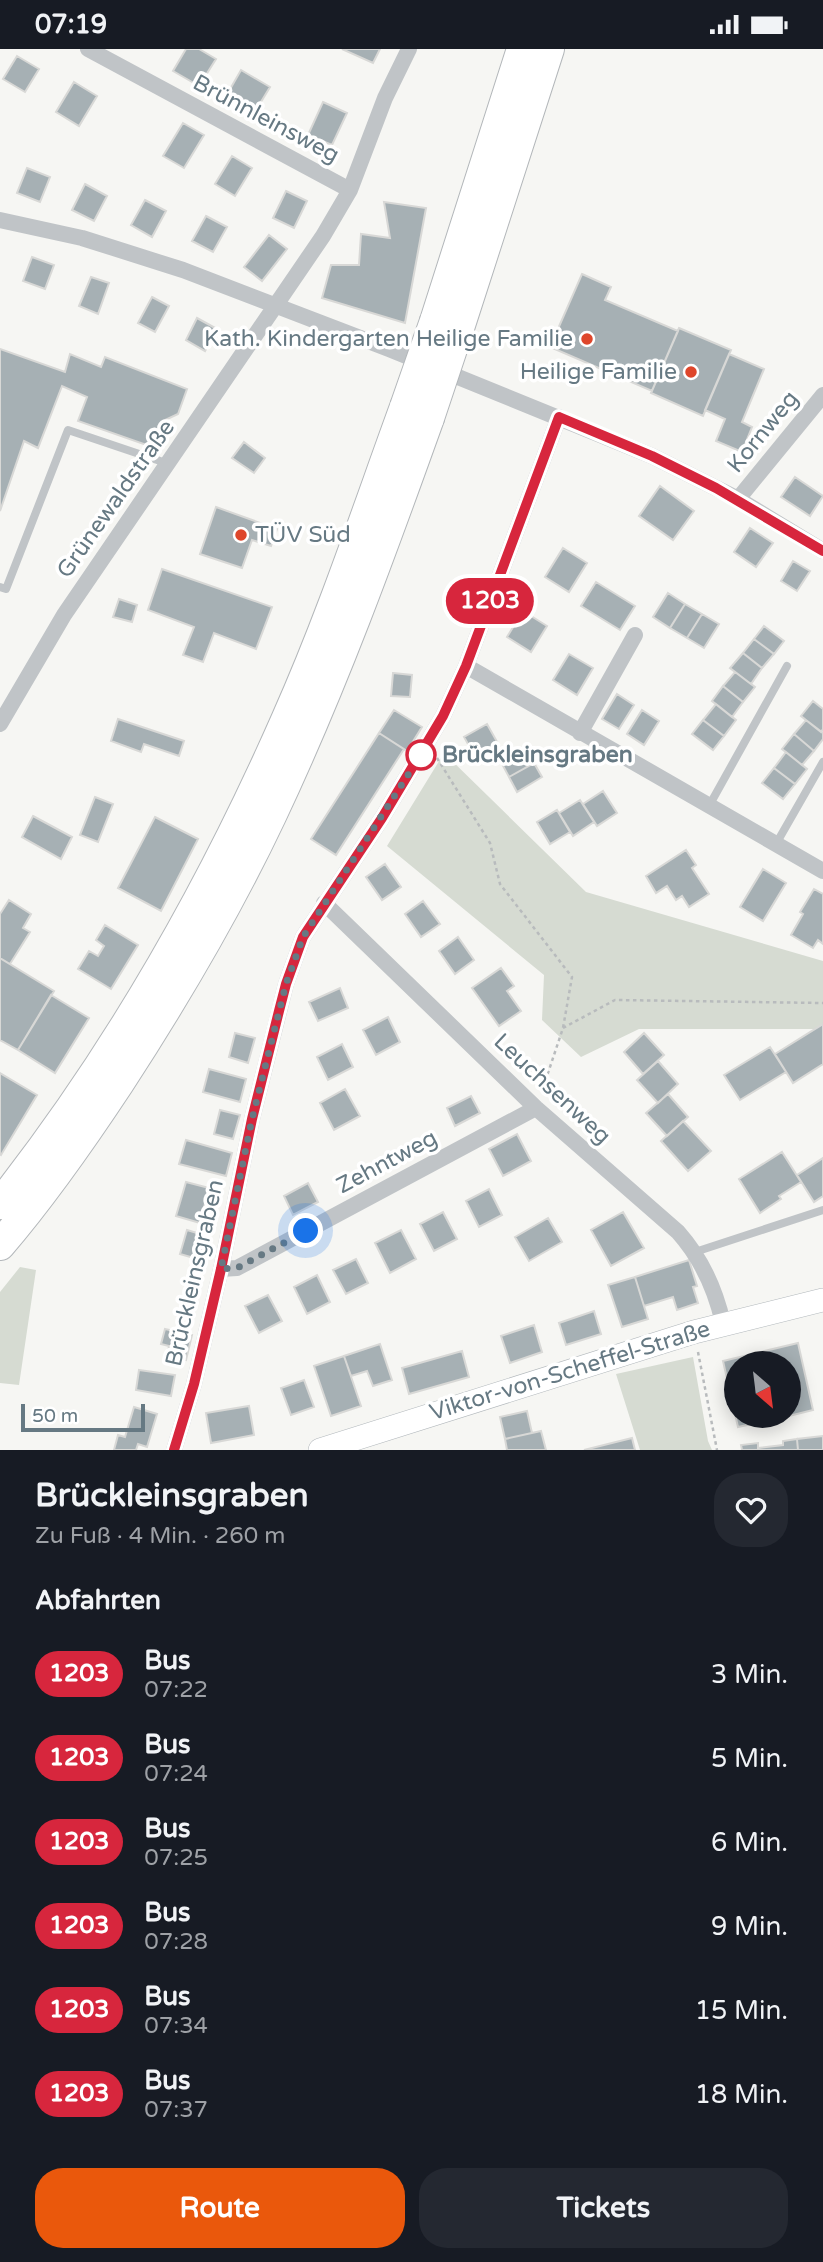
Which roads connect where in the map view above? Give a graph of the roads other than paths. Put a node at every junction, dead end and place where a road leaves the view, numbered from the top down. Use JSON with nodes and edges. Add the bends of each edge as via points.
{"nodes":[{"id":1,"x":88,"y":49,"type":"edge"},
{"id":2,"x":410,"y":49,"type":"edge"},
{"id":3,"x":522,"y":49,"type":"edge"},
{"id":4,"x":549,"y":49,"type":"edge"},
{"id":5,"x":349,"y":190,"type":"junction"},
{"id":6,"x":0,"y":219,"type":"edge"},
{"id":7,"x":277,"y":305,"type":"junction"},
{"id":8,"x":447,"y":325,"type":"junction"},
{"id":9,"x":823,"y":395,"type":"edge"},
{"id":10,"x":417,"y":412,"type":"junction"},
{"id":11,"x":559,"y":417,"type":"junction"},
{"id":12,"x":169,"y":464,"type":"junction"},
{"id":13,"x":738,"y":499,"type":"junction"},
{"id":14,"x":823,"y":551,"type":"edge"},
{"id":15,"x":0,"y":586,"type":"edge"},
{"id":16,"x":635,"y":635,"type":"dead end"},
{"id":17,"x":466,"y":666,"type":"junction"},
{"id":18,"x":787,"y":667,"type":"dead end"},
{"id":19,"x":0,"y":724,"type":"edge"},
{"id":20,"x":580,"y":733,"type":"junction"},
{"id":21,"x":823,"y":762,"type":"edge"},
{"id":22,"x":709,"y":806,"type":"junction"},
{"id":23,"x":776,"y":844,"type":"junction"},
{"id":24,"x":823,"y":871,"type":"edge"},
{"id":25,"x":324,"y":903,"type":"junction"},
{"id":26,"x":536,"y":1108,"type":"junction"},
{"id":27,"x":0,"y":1204,"type":"edge"},
{"id":28,"x":823,"y":1210,"type":"edge"},
{"id":29,"x":0,"y":1245,"type":"edge"},
{"id":30,"x":695,"y":1252,"type":"junction"},
{"id":31,"x":221,"y":1269,"type":"junction"},
{"id":32,"x":823,"y":1300,"type":"edge"},
{"id":33,"x":723,"y":1323,"type":"junction"},
{"id":34,"x":174,"y":1450,"type":"edge"},
{"id":35,"x":320,"y":1450,"type":"edge"}],
"edges":[{"from":1,"to":5,"type":"street","name":"Brünnleinsweg"},
{"from":2,"to":5,"type":"street","name":"Grünewaldstraße","via":[[385,97]]},
{"from":3,"to":8,"type":"highway"},
{"from":4,"to":8,"type":"highway"},
{"from":5,"to":7,"type":"street","name":"Grünewaldstraße"},
{"from":6,"to":7,"type":"street","via":[[183,269]]},
{"from":7,"to":11,"type":"street"},
{"from":7,"to":12,"type":"street","name":"Grünewaldstraße"},
{"from":8,"to":10,"type":"highway","bridge":true},
{"from":9,"to":13,"type":"street","name":"Kornweg"},
{"from":10,"to":27,"type":"highway","via":[[292,706],[201,897],[109,1051]]},
{"from":10,"to":29,"type":"highway","via":[[343,650],[271,818],[177,993],[86,1132]]},
{"from":11,"to":13,"type":"street"},
{"from":11,"to":17,"type":"street","name":"Brückleinsgraben"},
{"from":12,"to":15,"type":"lane","via":[[68,430],[6,589]]},
{"from":12,"to":19,"type":"street","name":"Grünewaldstraße","via":[[64,615]]},
{"from":13,"to":14,"type":"street"},
{"from":16,"to":20,"type":"street"},
{"from":17,"to":20,"type":"street"},
{"from":17,"to":25,"type":"street","name":"Brückleinsgraben","via":[[428,743]]},
{"from":18,"to":22,"type":"lane"},
{"from":20,"to":22,"type":"street"},
{"from":21,"to":23,"type":"lane"},
{"from":22,"to":23,"type":"street"},
{"from":23,"to":24,"type":"street"},
{"from":25,"to":26,"type":"street","name":"Leuchsenweg"},
{"from":25,"to":31,"type":"street","name":"Brückleinsgraben","via":[[303,937],[286,984]]},
{"from":26,"to":30,"type":"street","name":"Leuchsenweg"},
{"from":26,"to":31,"type":"street","name":"Zehntweg","via":[[237,1268]]},
{"from":28,"to":30,"type":"lane"},
{"from":30,"to":33,"type":"street","name":"Leuchsenweg","via":[[712,1285]]},
{"from":31,"to":34,"type":"street","name":"Brückleinsgraben"},
{"from":32,"to":33,"type":"street","name":"Viktor-von-Scheffel-Straße"},
{"from":33,"to":35,"type":"street","name":"Viktor-von-Scheffel-Straße"}]}
